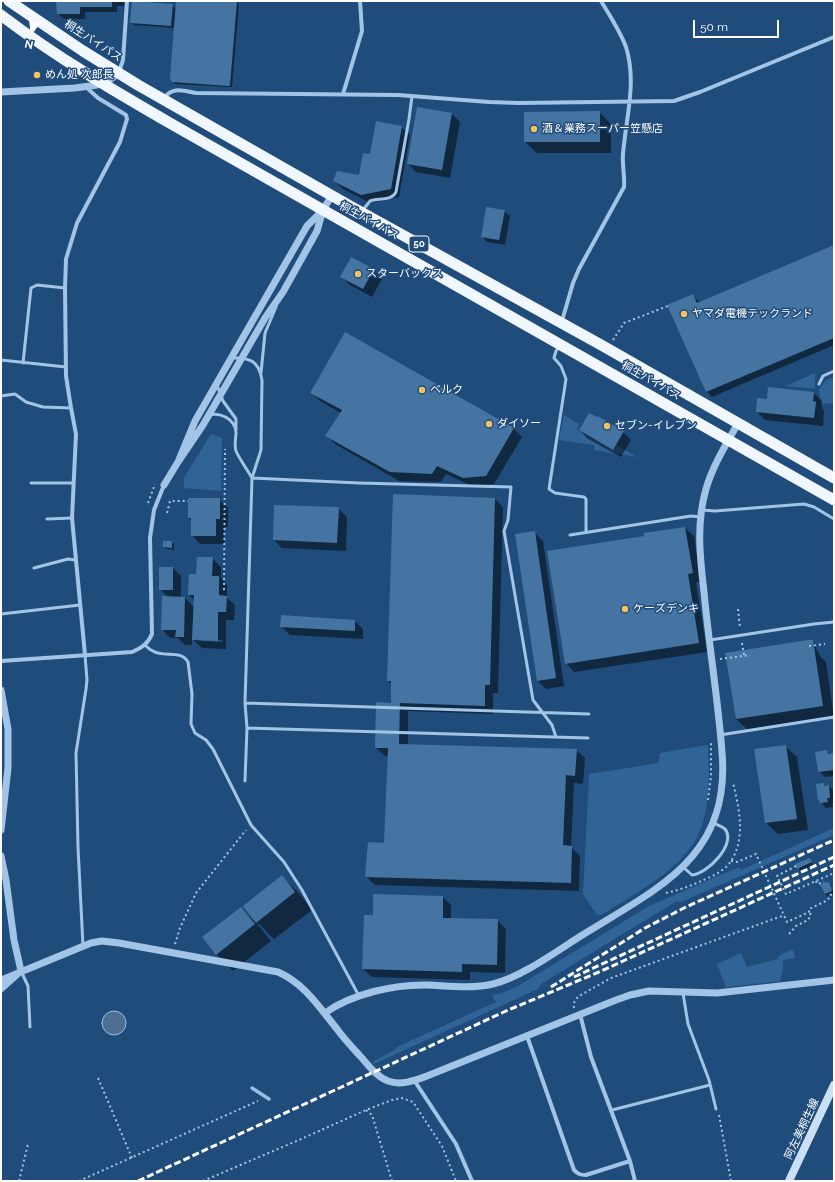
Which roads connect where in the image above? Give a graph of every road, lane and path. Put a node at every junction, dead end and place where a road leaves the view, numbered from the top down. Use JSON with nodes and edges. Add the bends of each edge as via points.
{"nodes":[{"id":1,"x":9,"y":1,"type":"edge"},
{"id":2,"x":126,"y":1,"type":"edge"},
{"id":3,"x":360,"y":1,"type":"edge"},
{"id":4,"x":601,"y":1,"type":"edge"},
{"id":5,"x":1,"y":15,"type":"edge"},
{"id":6,"x":834,"y":37,"type":"edge"},
{"id":7,"x":118,"y":73,"type":"junction"},
{"id":8,"x":104,"y":83,"type":"junction"},
{"id":9,"x":86,"y":87,"type":"junction"},
{"id":10,"x":1,"y":92,"type":"edge"},
{"id":11,"x":343,"y":94,"type":"junction"},
{"id":12,"x":412,"y":96,"type":"junction"},
{"id":13,"x":163,"y":98,"type":"junction"},
{"id":14,"x":630,"y":101,"type":"junction"},
{"id":15,"x":332,"y":195,"type":"junction"},
{"id":16,"x":323,"y":210,"type":"junction"},
{"id":17,"x":361,"y":212,"type":"junction"},
{"id":18,"x":65,"y":288,"type":"junction"},
{"id":19,"x":283,"y":292,"type":"junction"},
{"id":20,"x":668,"y":306,"type":"dead end"},
{"id":21,"x":561,"y":323,"type":"junction"},
{"id":22,"x":612,"y":342,"type":"dead end"},
{"id":23,"x":560,"y":344,"type":"junction"},
{"id":24,"x":232,"y":358,"type":"junction"},
{"id":25,"x":243,"y":358,"type":"junction"},
{"id":26,"x":1,"y":360,"type":"edge"},
{"id":27,"x":23,"y":363,"type":"junction"},
{"id":28,"x":66,"y":367,"type":"junction"},
{"id":29,"x":834,"y":372,"type":"edge"},
{"id":30,"x":261,"y":375,"type":"junction"},
{"id":31,"x":217,"y":384,"type":"junction"},
{"id":32,"x":819,"y":384,"type":"dead end"},
{"id":33,"x":221,"y":394,"type":"junction"},
{"id":34,"x":1,"y":396,"type":"edge"},
{"id":35,"x":70,"y":408,"type":"junction"},
{"id":36,"x":209,"y":415,"type":"junction"},
{"id":37,"x":738,"y":423,"type":"junction"},
{"id":38,"x":236,"y":430,"type":"junction"},
{"id":39,"x":729,"y":440,"type":"junction"},
{"id":40,"x":225,"y":449,"type":"dead end"},
{"id":41,"x":178,"y":462,"type":"junction"},
{"id":42,"x":252,"y":478,"type":"junction"},
{"id":43,"x":834,"y":478,"type":"edge"},
{"id":44,"x":31,"y":483,"type":"dead end"},
{"id":45,"x":73,"y":483,"type":"junction"},
{"id":46,"x":164,"y":485,"type":"joint"},
{"id":47,"x":834,"y":500,"type":"edge"},
{"id":48,"x":188,"y":501,"type":"dead end"},
{"id":49,"x":166,"y":513,"type":"dead end"},
{"id":50,"x":701,"y":513,"type":"junction"},
{"id":51,"x":72,"y":518,"type":"junction"},
{"id":52,"x":47,"y":519,"type":"dead end"},
{"id":53,"x":834,"y":519,"type":"edge"},
{"id":54,"x":586,"y":532,"type":"junction"},
{"id":55,"x":570,"y":535,"type":"dead end"},
{"id":56,"x":76,"y":560,"type":"junction"},
{"id":57,"x":34,"y":568,"type":"dead end"},
{"id":58,"x":224,"y":590,"type":"dead end"},
{"id":59,"x":80,"y":605,"type":"junction"},
{"id":60,"x":738,"y":609,"type":"dead end"},
{"id":61,"x":1,"y":614,"type":"edge"},
{"id":62,"x":834,"y":622,"type":"edge"},
{"id":63,"x":740,"y":630,"type":"dead end"},
{"id":64,"x":708,"y":641,"type":"junction"},
{"id":65,"x":742,"y":641,"type":"dead end"},
{"id":66,"x":825,"y":644,"type":"dead end"},
{"id":67,"x":145,"y":645,"type":"junction"},
{"id":68,"x":809,"y":646,"type":"dead end"},
{"id":69,"x":85,"y":655,"type":"junction"},
{"id":70,"x":744,"y":655,"type":"junction"},
{"id":71,"x":750,"y":655,"type":"dead end"},
{"id":72,"x":717,"y":659,"type":"dead end"},
{"id":73,"x":1,"y":661,"type":"edge"},
{"id":74,"x":1,"y":690,"type":"edge"},
{"id":75,"x":245,"y":703,"type":"junction"},
{"id":76,"x":542,"y":713,"type":"junction"},
{"id":77,"x":589,"y":714,"type":"dead end"},
{"id":78,"x":834,"y":717,"type":"edge"},
{"id":79,"x":247,"y":728,"type":"junction"},
{"id":80,"x":720,"y":735,"type":"junction"},
{"id":81,"x":556,"y":737,"type":"junction"},
{"id":82,"x":588,"y":738,"type":"dead end"},
{"id":83,"x":711,"y":742,"type":"dead end"},
{"id":84,"x":244,"y":781,"type":"dead end"},
{"id":85,"x":707,"y":806,"type":"dead end"},
{"id":86,"x":714,"y":823,"type":"junction"},
{"id":87,"x":251,"y":825,"type":"junction"},
{"id":88,"x":1,"y":830,"type":"edge"},
{"id":89,"x":1,"y":856,"type":"edge"},
{"id":90,"x":731,"y":861,"type":"dead end"},
{"id":91,"x":683,"y":867,"type":"junction"},
{"id":92,"x":796,"y":867,"type":"dead end"},
{"id":93,"x":834,"y":872,"type":"edge"},
{"id":94,"x":4,"y":880,"type":"edge"},
{"id":95,"x":816,"y":881,"type":"junction"},
{"id":96,"x":824,"y":882,"type":"dead end"},
{"id":97,"x":829,"y":892,"type":"dead end"},
{"id":98,"x":834,"y":894,"type":"edge"},
{"id":99,"x":830,"y":895,"type":"junction"},
{"id":100,"x":808,"y":913,"type":"junction"},
{"id":101,"x":782,"y":916,"type":"dead end"},
{"id":102,"x":789,"y":934,"type":"dead end"},
{"id":103,"x":83,"y":946,"type":"junction"},
{"id":104,"x":173,"y":953,"type":"junction"},
{"id":105,"x":22,"y":971,"type":"junction"},
{"id":106,"x":1,"y":980,"type":"edge"},
{"id":107,"x":834,"y":980,"type":"edge"},
{"id":108,"x":1,"y":989,"type":"edge"},
{"id":109,"x":683,"y":992,"type":"junction"},
{"id":110,"x":360,"y":996,"type":"junction"},
{"id":111,"x":325,"y":1013,"type":"junction"},
{"id":112,"x":580,"y":1014,"type":"junction"},
{"id":113,"x":30,"y":1027,"type":"dead end"},
{"id":114,"x":527,"y":1036,"type":"junction"},
{"id":115,"x":98,"y":1078,"type":"dead end"},
{"id":116,"x":414,"y":1080,"type":"junction"},
{"id":117,"x":710,"y":1085,"type":"junction"},
{"id":118,"x":834,"y":1085,"type":"edge"},
{"id":119,"x":258,"y":1101,"type":"dead end"},
{"id":120,"x":716,"y":1109,"type":"joint"},
{"id":121,"x":366,"y":1110,"type":"junction"},
{"id":122,"x":612,"y":1110,"type":"junction"},
{"id":123,"x":28,"y":1144,"type":"dead end"},
{"id":124,"x":132,"y":1158,"type":"junction"},
{"id":125,"x":630,"y":1161,"type":"junction"},
{"id":126,"x":19,"y":1181,"type":"edge"},
{"id":127,"x":79,"y":1181,"type":"edge"},
{"id":128,"x":203,"y":1181,"type":"edge"},
{"id":129,"x":392,"y":1181,"type":"edge"},
{"id":130,"x":456,"y":1181,"type":"edge"},
{"id":131,"x":472,"y":1181,"type":"edge"},
{"id":132,"x":635,"y":1181,"type":"edge"},
{"id":133,"x":731,"y":1181,"type":"edge"},
{"id":134,"x":789,"y":1181,"type":"edge"}],
"edges":[{"from":1,"to":7,"type":"highway","name":"桐生バイパス","number":"50"},
{"from":2,"to":7,"type":"street","via":[[123,60]]},
{"from":3,"to":11,"type":"street","via":[[362,31]]},
{"from":4,"to":14,"type":"street","via":[[626,48],[630,67]]},
{"from":5,"to":8,"type":"highway","name":"桐生バイパス","number":"50"},
{"from":6,"to":14,"type":"street","via":[[679,100]]},
{"from":7,"to":8,"type":"street"},
{"from":7,"to":13,"type":"highway","name":"桐生バイパス","number":"50"},
{"from":8,"to":9,"type":"street"},
{"from":8,"to":16,"type":"highway","name":"桐生バイパス","number":"50"},
{"from":9,"to":10,"type":"street"},
{"from":9,"to":18,"type":"street","via":[[98,98],[126,115],[127,120],[120,142],[72,237],[66,260]]},
{"from":11,"to":12,"type":"street"},
{"from":11,"to":13,"type":"street","via":[[211,93],[173,90]]},
{"from":12,"to":14,"type":"street","via":[[519,103]]},
{"from":12,"to":17,"type":"lane","via":[[395,195],[370,200]]},
{"from":13,"to":15,"type":"highway","name":"桐生バイパス","number":"50"},
{"from":14,"to":21,"type":"street","via":[[623,155],[624,187],[576,275]]},
{"from":15,"to":16,"type":"street"},
{"from":15,"to":17,"type":"highway","name":"桐生バイパス","number":"50"},
{"from":16,"to":19,"type":"street","via":[[317,231]]},
{"from":16,"to":23,"type":"highway","name":"桐生バイパス","number":"50"},
{"from":16,"to":24,"type":"street","via":[[307,226]]},
{"from":17,"to":21,"type":"highway","name":"桐生バイパス","number":"50"},
{"from":18,"to":27,"type":"lane","via":[[37,285],[31,288]]},
{"from":18,"to":28,"type":"street"},
{"from":19,"to":25,"type":"street"},
{"from":19,"to":30,"type":"lane","via":[[265,333]]},
{"from":20,"to":22,"type":"path","via":[[624,323]]},
{"from":21,"to":37,"type":"highway","name":"桐生バイパス","number":"50"},
{"from":23,"to":39,"type":"highway","name":"桐生バイパス","number":"50"},
{"from":23,"to":54,"type":"lane","via":[[554,358],[561,366],[566,379],[548,490],[586,499]]},
{"from":24,"to":25,"type":"lane"},
{"from":24,"to":31,"type":"street"},
{"from":25,"to":30,"type":"lane","via":[[250,359]]},
{"from":25,"to":33,"type":"street"},
{"from":26,"to":27,"type":"lane"},
{"from":27,"to":28,"type":"lane"},
{"from":28,"to":35,"type":"street"},
{"from":29,"to":32,"type":"lane","via":[[823,376]]},
{"from":30,"to":42,"type":"lane","via":[[261,450]]},
{"from":31,"to":33,"type":"lane"},
{"from":31,"to":41,"type":"street","via":[[195,421]]},
{"from":33,"to":36,"type":"street"},
{"from":33,"to":38,"type":"lane","via":[[236,419]]},
{"from":34,"to":35,"type":"lane","via":[[15,394],[26,402],[43,407]]},
{"from":35,"to":45,"type":"street","via":[[76,434]]},
{"from":36,"to":38,"type":"lane","via":[[221,415],[230,421]]},
{"from":36,"to":41,"type":"street"},
{"from":37,"to":39,"type":"street"},
{"from":37,"to":43,"type":"highway","name":"桐生バイパス","number":"50"},
{"from":38,"to":42,"type":"lane","via":[[236,449]]},
{"from":39,"to":47,"type":"highway","name":"桐生バイパス","number":"50"},
{"from":39,"to":50,"type":"street","via":[[713,469],[705,490]]},
{"from":40,"to":58,"type":"path"},
{"from":41,"to":46,"type":"street"},
{"from":42,"to":75,"type":"lane"},
{"from":42,"to":76,"type":"lane","via":[[511,487],[508,520],[504,531],[533,700]]},
{"from":44,"to":45,"type":"lane"},
{"from":45,"to":51,"type":"street"},
{"from":46,"to":67,"type":"street","via":[[154,510],[150,538],[152,634]]},
{"from":48,"to":49,"type":"path","via":[[170,501]]},
{"from":50,"to":53,"type":"lane","via":[[804,504]]},
{"from":50,"to":54,"type":"lane"},
{"from":50,"to":64,"type":"street","via":[[699,533]]},
{"from":51,"to":52,"type":"lane"},
{"from":51,"to":56,"type":"street"},
{"from":54,"to":55,"type":"lane"},
{"from":56,"to":57,"type":"lane","via":[[68,559]]},
{"from":56,"to":59,"type":"street"},
{"from":59,"to":61,"type":"lane"},
{"from":59,"to":69,"type":"street"},
{"from":60,"to":63,"type":"path"},
{"from":62,"to":64,"type":"lane"},
{"from":64,"to":80,"type":"street"},
{"from":65,"to":70,"type":"path"},
{"from":66,"to":68,"type":"path"},
{"from":67,"to":69,"type":"street","via":[[132,652]]},
{"from":67,"to":87,"type":"lane","via":[[153,651],[183,655],[186,658],[192,694],[191,724],[195,733],[206,740],[213,749]]},
{"from":69,"to":73,"type":"street"},
{"from":69,"to":103,"type":"lane","via":[[87,680],[76,753]]},
{"from":70,"to":71,"type":"path"},
{"from":70,"to":72,"type":"path"},
{"from":74,"to":88,"type":"street","via":[[8,729],[8,768]]},
{"from":75,"to":76,"type":"lane"},
{"from":75,"to":79,"type":"lane"},
{"from":76,"to":77,"type":"lane"},
{"from":76,"to":81,"type":"lane","via":[[552,725]]},
{"from":78,"to":80,"type":"lane"},
{"from":79,"to":81,"type":"lane"},
{"from":79,"to":84,"type":"lane"},
{"from":80,"to":86,"type":"street","via":[[724,767],[720,804]]},
{"from":81,"to":82,"type":"lane"},
{"from":83,"to":85,"type":"path","via":[[711,776]]},
{"from":86,"to":91,"type":"street","via":[[698,850]]},
{"from":86,"to":91,"type":"lane","via":[[726,830],[725,844],[716,860],[698,874],[692,874]]},
{"from":87,"to":104,"type":"path","via":[[196,892],[180,928]]},
{"from":87,"to":110,"type":"lane","via":[[284,862],[302,890]]},
{"from":89,"to":94,"type":"street"},
{"from":90,"to":100,"type":"path","via":[[737,862],[756,854],[787,922]]},
{"from":91,"to":110,"type":"street","via":[[645,896],[513,977],[483,986],[411,985]]},
{"from":92,"to":95,"type":"path","via":[[777,876],[786,894]]},
{"from":93,"to":95,"type":"path"},
{"from":94,"to":105,"type":"street"},
{"from":95,"to":96,"type":"path","via":[[817,884]]},
{"from":97,"to":99,"type":"path"},
{"from":98,"to":99,"type":"path"},
{"from":99,"to":100,"type":"path","via":[[828,900],[809,909]]},
{"from":100,"to":102,"type":"path","via":[[811,915],[808,920],[796,926]]},
{"from":101,"to":112,"type":"path","via":[[611,978],[575,1000],[574,1007]]},
{"from":103,"to":104,"type":"street","via":[[109,942]]},
{"from":103,"to":105,"type":"street"},
{"from":104,"to":111,"type":"street","via":[[278,972],[303,988]]},
{"from":105,"to":106,"type":"street"},
{"from":105,"to":108,"type":"street"},
{"from":105,"to":113,"type":"lane","via":[[28,986]]},
{"from":107,"to":109,"type":"street","via":[[717,993]]},
{"from":109,"to":112,"type":"street","via":[[639,993]]},
{"from":109,"to":117,"type":"lane","via":[[688,1024]]},
{"from":110,"to":111,"type":"street"},
{"from":111,"to":116,"type":"street","via":[[380,1077],[393,1083]]},
{"from":112,"to":114,"type":"street"},
{"from":112,"to":122,"type":"street","via":[[591,1057]]},
{"from":114,"to":116,"type":"street"},
{"from":114,"to":125,"type":"street","via":[[577,1174],[586,1175]]},
{"from":115,"to":124,"type":"path"},
{"from":116,"to":131,"type":"street","via":[[456,1144]]},
{"from":117,"to":120,"type":"lane"},
{"from":117,"to":122,"type":"lane"},
{"from":118,"to":134,"type":"main road","name":"阿左美桐生線"},
{"from":119,"to":124,"type":"path"},
{"from":120,"to":133,"type":"path","via":[[725,1142]]},
{"from":121,"to":128,"type":"path"},
{"from":121,"to":129,"type":"path","via":[[372,1115]]},
{"from":121,"to":130,"type":"path","via":[[402,1098],[413,1102],[442,1146]]},
{"from":122,"to":125,"type":"street"},
{"from":123,"to":126,"type":"path"},
{"from":124,"to":127,"type":"path"},
{"from":125,"to":132,"type":"street"}]}
